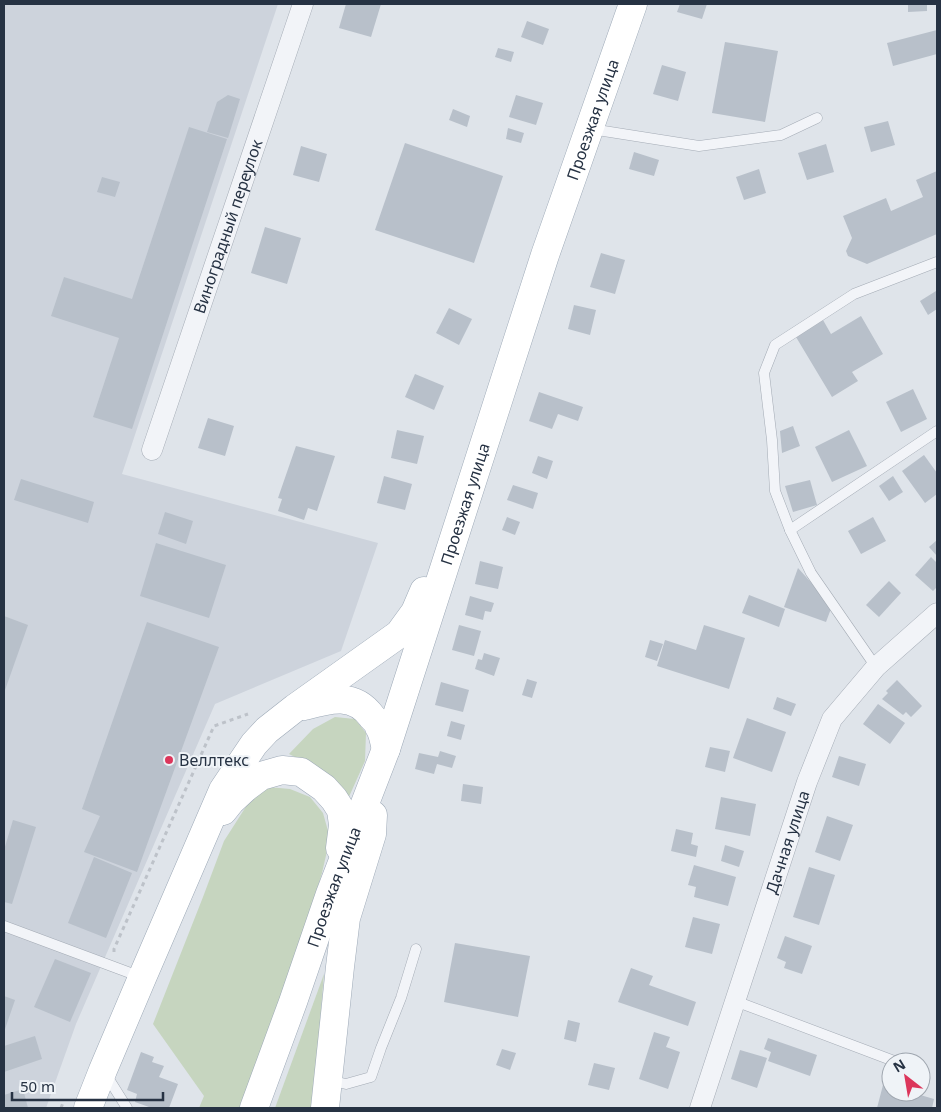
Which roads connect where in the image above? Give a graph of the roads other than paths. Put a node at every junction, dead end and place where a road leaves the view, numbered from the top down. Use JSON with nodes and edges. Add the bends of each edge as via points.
{"nodes":[{"id":1,"x":303,"y":4,"type":"edge"},
{"id":2,"x":632,"y":4,"type":"edge"},
{"id":3,"x":817,"y":118,"type":"dead end"},
{"id":4,"x":589,"y":129,"type":"junction"},
{"id":5,"x":937,"y":262,"type":"edge"},
{"id":6,"x":937,"y":431,"type":"edge"},
{"id":7,"x":152,"y":450,"type":"dead end"},
{"id":8,"x":790,"y":530,"type":"junction"},
{"id":9,"x":451,"y":546,"type":"junction"},
{"id":10,"x":937,"y":613,"type":"edge"},
{"id":11,"x":876,"y":667,"type":"junction"},
{"id":12,"x":295,"y":708,"type":"junction"},
{"id":13,"x":386,"y":749,"type":"junction"},
{"id":14,"x":374,"y":779,"type":"junction"},
{"id":15,"x":202,"y":837,"type":"junction"},
{"id":16,"x":330,"y":894,"type":"junction"},
{"id":17,"x":4,"y":926,"type":"edge"},
{"id":18,"x":416,"y":949,"type":"dead end"},
{"id":19,"x":130,"y":973,"type":"junction"},
{"id":20,"x":735,"y":1001,"type":"junction"},
{"id":21,"x":881,"y":1056,"type":"edge"},
{"id":22,"x":103,"y":1070,"type":"junction"},
{"id":23,"x":328,"y":1080,"type":"junction"},
{"id":24,"x":88,"y":1108,"type":"edge"},
{"id":25,"x":127,"y":1108,"type":"edge"},
{"id":26,"x":254,"y":1108,"type":"edge"},
{"id":27,"x":325,"y":1108,"type":"edge"},
{"id":28,"x":700,"y":1108,"type":"edge"}],
"edges":[{"from":1,"to":7,"type":"street","name":"Виноградный переулок"},
{"from":2,"to":4,"type":"main road","name":"Проезжая улица"},
{"from":3,"to":4,"type":"lane","via":[[781,135],[699,146]]},
{"from":4,"to":9,"type":"main road","name":"Проезжая улица"},
{"from":5,"to":8,"type":"lane","via":[[854,294],[775,345],[764,373],[775,491]]},
{"from":6,"to":8,"type":"lane"},
{"from":8,"to":11,"type":"lane","via":[[811,573]]},
{"from":9,"to":12,"type":"main road","via":[[415,612],[399,634]]},
{"from":9,"to":13,"type":"main road","name":"Проезжая улица"},
{"from":10,"to":11,"type":"street","name":"Дачная улица"},
{"from":11,"to":20,"type":"street","name":"Дачная улица","via":[[832,719],[807,782]]},
{"from":12,"to":13,"type":"main road","via":[[327,700],[353,701],[380,727]]},
{"from":12,"to":15,"type":"main road","via":[[254,744],[223,790]]},
{"from":13,"to":14,"type":"main road","name":"Проезжая улица"},
{"from":14,"to":16,"type":"main road","name":"Проезжая улица"},
{"from":14,"to":23,"type":"main road","via":[[372,834],[346,918]]},
{"from":15,"to":16,"type":"main road","via":[[231,800],[260,776],[282,770],[300,772],[324,788],[341,810],[343,825]]},
{"from":15,"to":19,"type":"main road"},
{"from":16,"to":26,"type":"main road","name":"Проезжая улица"},
{"from":17,"to":19,"type":"lane"},
{"from":18,"to":23,"type":"lane","via":[[371,1077],[346,1084]]},
{"from":19,"to":22,"type":"main road"},
{"from":20,"to":21,"type":"lane"},
{"from":20,"to":28,"type":"street","name":"Дачная улица"},
{"from":22,"to":24,"type":"main road"},
{"from":22,"to":25,"type":"lane"},
{"from":23,"to":27,"type":"main road"}]}
